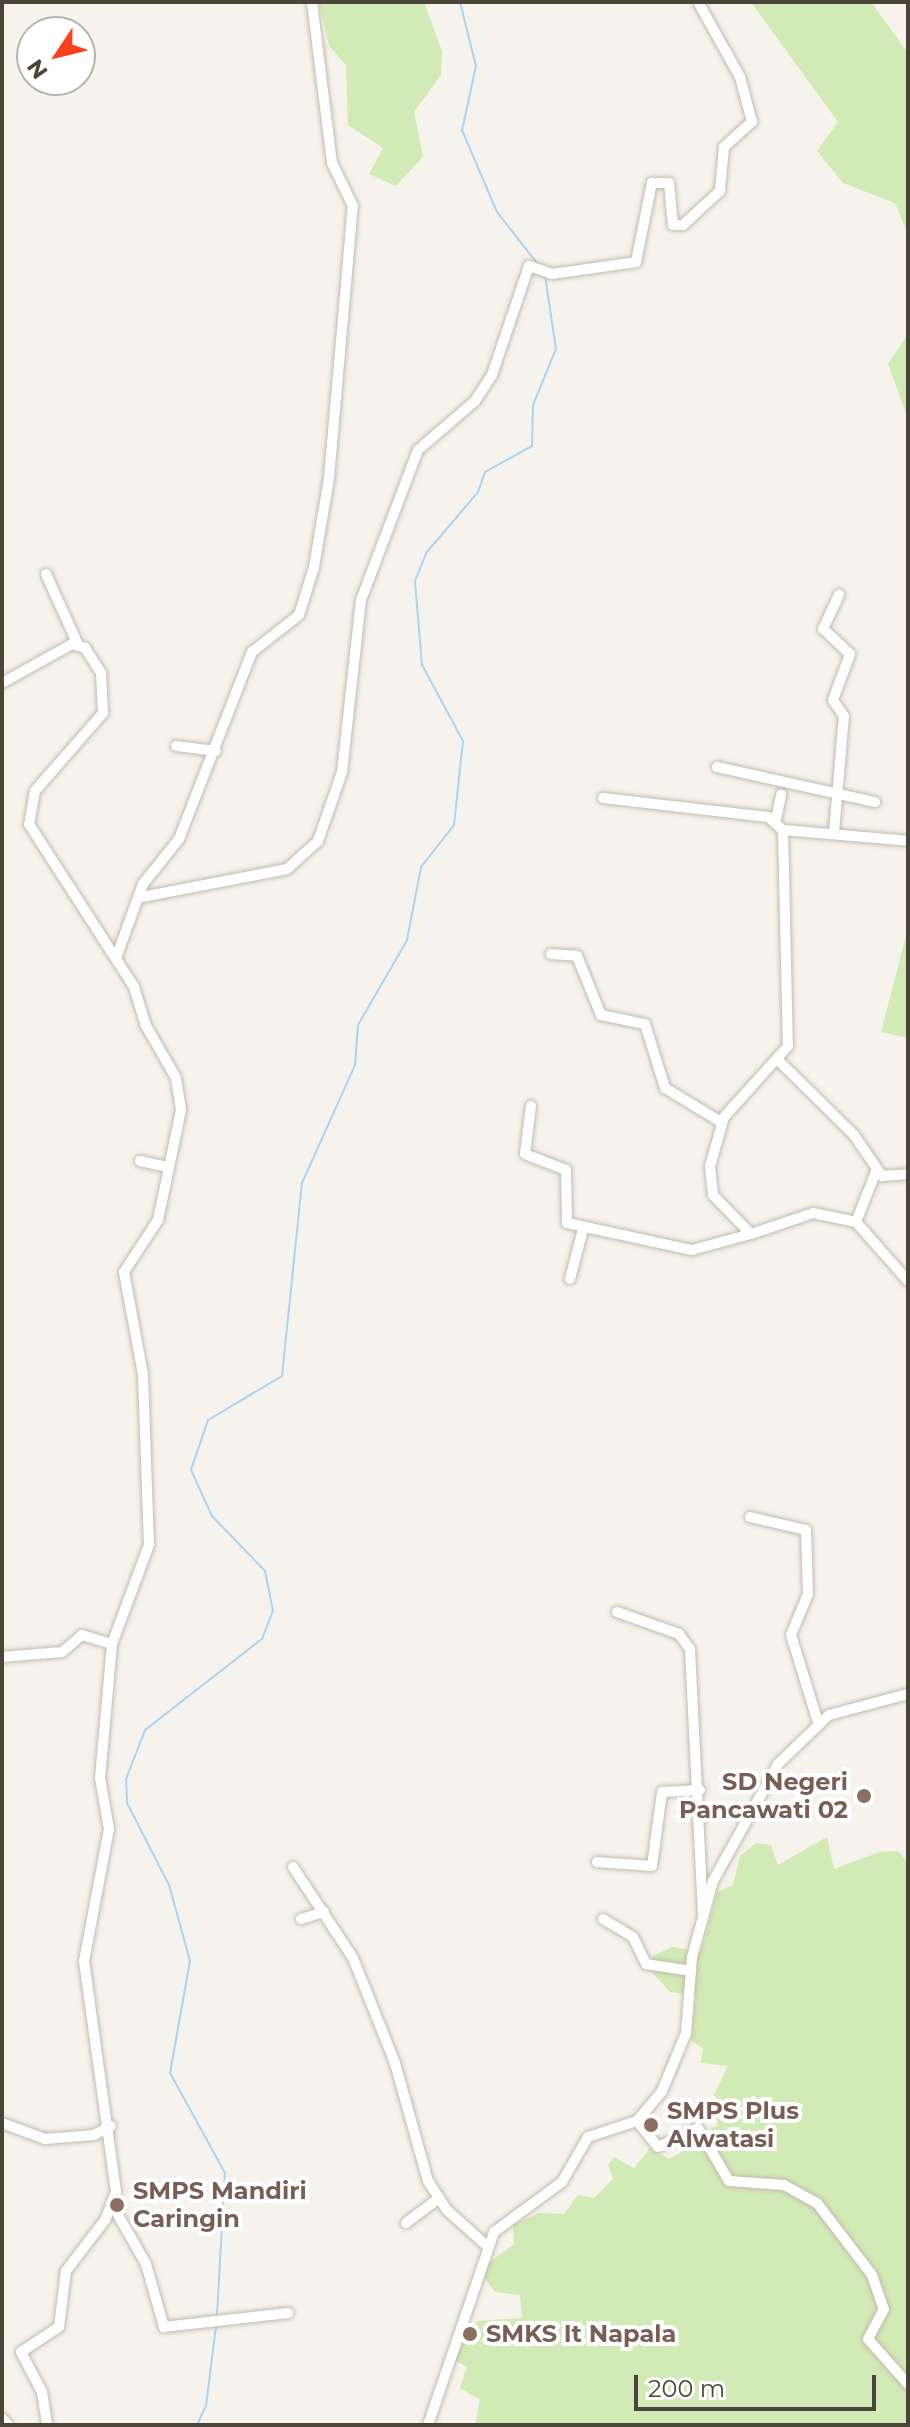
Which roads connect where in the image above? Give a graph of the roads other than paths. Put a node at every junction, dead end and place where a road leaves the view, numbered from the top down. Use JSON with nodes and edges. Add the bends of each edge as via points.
{"nodes":[{"id":1,"x":312,"y":2,"type":"edge"},
{"id":2,"x":698,"y":2,"type":"edge"},
{"id":3,"x":46,"y":574,"type":"dead end"},
{"id":4,"x":839,"y":595,"type":"dead end"},
{"id":5,"x":78,"y":645,"type":"junction"},
{"id":6,"x":2,"y":683,"type":"edge"},
{"id":7,"x":176,"y":746,"type":"dead end"},
{"id":8,"x":216,"y":751,"type":"junction"},
{"id":9,"x":717,"y":767,"type":"dead end"},
{"id":10,"x":837,"y":794,"type":"junction"},
{"id":11,"x":781,"y":795,"type":"dead end"},
{"id":12,"x":603,"y":798,"type":"dead end"},
{"id":13,"x":875,"y":802,"type":"dead end"},
{"id":14,"x":776,"y":819,"type":"junction"},
{"id":15,"x":783,"y":830,"type":"junction"},
{"id":16,"x":834,"y":832,"type":"junction"},
{"id":17,"x":908,"y":841,"type":"edge"},
{"id":18,"x":142,"y":897,"type":"junction"},
{"id":19,"x":551,"y":954,"type":"dead end"},
{"id":20,"x":116,"y":958,"type":"junction"},
{"id":21,"x":780,"y":1062,"type":"junction"},
{"id":22,"x":531,"y":1106,"type":"dead end"},
{"id":23,"x":721,"y":1122,"type":"junction"},
{"id":24,"x":140,"y":1161,"type":"dead end"},
{"id":25,"x":168,"y":1167,"type":"junction"},
{"id":26,"x":877,"y":1169,"type":"junction"},
{"id":27,"x":908,"y":1174,"type":"edge"},
{"id":28,"x":856,"y":1222,"type":"junction"},
{"id":29,"x":583,"y":1229,"type":"junction"},
{"id":30,"x":751,"y":1234,"type":"junction"},
{"id":31,"x":570,"y":1279,"type":"dead end"},
{"id":32,"x":908,"y":1281,"type":"edge"},
{"id":33,"x":750,"y":1517,"type":"dead end"},
{"id":34,"x":617,"y":1612,"type":"dead end"},
{"id":35,"x":112,"y":1644,"type":"junction"},
{"id":36,"x":2,"y":1657,"type":"edge"},
{"id":37,"x":908,"y":1694,"type":"edge"},
{"id":38,"x":818,"y":1722,"type":"junction"},
{"id":39,"x":700,"y":1790,"type":"junction"},
{"id":40,"x":597,"y":1862,"type":"dead end"},
{"id":41,"x":293,"y":1867,"type":"dead end"},
{"id":42,"x":324,"y":1912,"type":"junction"},
{"id":43,"x":704,"y":1915,"type":"junction"},
{"id":44,"x":301,"y":1919,"type":"dead end"},
{"id":45,"x":603,"y":1919,"type":"dead end"},
{"id":46,"x":691,"y":1971,"type":"junction"},
{"id":47,"x":637,"y":2121,"type":"junction"},
{"id":48,"x":2,"y":2123,"type":"edge"},
{"id":49,"x":111,"y":2126,"type":"junction"},
{"id":50,"x":438,"y":2199,"type":"junction"},
{"id":51,"x":113,"y":2206,"type":"junction"},
{"id":52,"x":406,"y":2223,"type":"dead end"},
{"id":53,"x":487,"y":2246,"type":"junction"},
{"id":54,"x":288,"y":2313,"type":"dead end"},
{"id":55,"x":908,"y":2384,"type":"edge"},
{"id":56,"x":2,"y":2418,"type":"edge"},
{"id":57,"x":8,"y":2425,"type":"edge"},
{"id":58,"x":47,"y":2425,"type":"edge"},
{"id":59,"x":428,"y":2425,"type":"edge"}],
"edges":[{"from":1,"to":8,"type":"street","via":[[332,163],[353,206],[329,478],[306,604],[291,624],[255,647]]},
{"from":2,"to":18,"type":"street","via":[[740,77],[752,122],[724,147],[720,191],[683,225],[673,225],[669,183],[652,183],[636,262],[552,274],[529,266],[492,375],[475,401],[418,450],[361,600],[342,772],[318,841],[287,869]]},
{"from":3,"to":5,"type":"street"},
{"from":4,"to":10,"type":"street","via":[[823,629],[850,654],[833,700],[844,716]]},
{"from":5,"to":6,"type":"street"},
{"from":5,"to":20,"type":"street","via":[[106,687],[103,713],[35,791],[28,815]]},
{"from":7,"to":8,"type":"street"},
{"from":8,"to":18,"type":"street","via":[[179,839],[143,884]]},
{"from":9,"to":10,"type":"street"},
{"from":10,"to":13,"type":"street"},
{"from":10,"to":16,"type":"street"},
{"from":11,"to":14,"type":"street"},
{"from":12,"to":14,"type":"street"},
{"from":14,"to":15,"type":"street"},
{"from":15,"to":16,"type":"street"},
{"from":15,"to":21,"type":"street","via":[[789,1037]]},
{"from":16,"to":17,"type":"street"},
{"from":18,"to":20,"type":"street"},
{"from":19,"to":23,"type":"street","via":[[577,956],[601,1015],[645,1024],[665,1088]]},
{"from":20,"to":25,"type":"street","via":[[176,1078],[181,1123]]},
{"from":21,"to":23,"type":"street"},
{"from":21,"to":26,"type":"street","via":[[846,1126]]},
{"from":22,"to":29,"type":"street","via":[[525,1154],[566,1170],[563,1219]]},
{"from":23,"to":30,"type":"street","via":[[710,1166],[713,1195]]},
{"from":24,"to":25,"type":"street"},
{"from":25,"to":35,"type":"street","via":[[153,1231],[124,1272],[143,1375],[151,1511],[147,1555]]},
{"from":26,"to":27,"type":"street","via":[[887,1177]]},
{"from":26,"to":28,"type":"street"},
{"from":28,"to":30,"type":"street","via":[[807,1213]]},
{"from":28,"to":32,"type":"street"},
{"from":29,"to":30,"type":"street","via":[[692,1250]]},
{"from":29,"to":31,"type":"street"},
{"from":33,"to":38,"type":"street","via":[[806,1530],[808,1594],[791,1635]]},
{"from":34,"to":39,"type":"street","via":[[689,1643]]},
{"from":35,"to":36,"type":"street","via":[[82,1635],[62,1652]]},
{"from":35,"to":49,"type":"street","via":[[100,1778],[109,1829],[84,1961]]},
{"from":37,"to":38,"type":"street"},
{"from":38,"to":43,"type":"street","via":[[778,1764],[743,1819]]},
{"from":39,"to":40,"type":"street","via":[[662,1792],[652,1866]]},
{"from":39,"to":43,"type":"street"},
{"from":41,"to":42,"type":"street"},
{"from":42,"to":44,"type":"street"},
{"from":42,"to":50,"type":"street","via":[[353,1958],[385,2036]]},
{"from":43,"to":46,"type":"street"},
{"from":45,"to":46,"type":"street","via":[[631,1934],[648,1965]]},
{"from":46,"to":47,"type":"street","via":[[681,2050],[653,2106]]},
{"from":47,"to":53,"type":"street","via":[[588,2137],[562,2182],[498,2228]]},
{"from":47,"to":55,"type":"street","via":[[658,2147],[698,2128],[729,2181],[784,2185],[817,2203],[872,2275],[884,2309],[868,2339]]},
{"from":48,"to":49,"type":"street","via":[[45,2139],[94,2135]]},
{"from":49,"to":51,"type":"street"},
{"from":50,"to":52,"type":"street"},
{"from":50,"to":53,"type":"street"},
{"from":51,"to":54,"type":"street","via":[[146,2264],[164,2327]]},
{"from":51,"to":58,"type":"street","via":[[66,2271],[59,2327],[21,2352],[42,2392]]},
{"from":53,"to":59,"type":"street"},
{"from":56,"to":57,"type":"street"}]}
